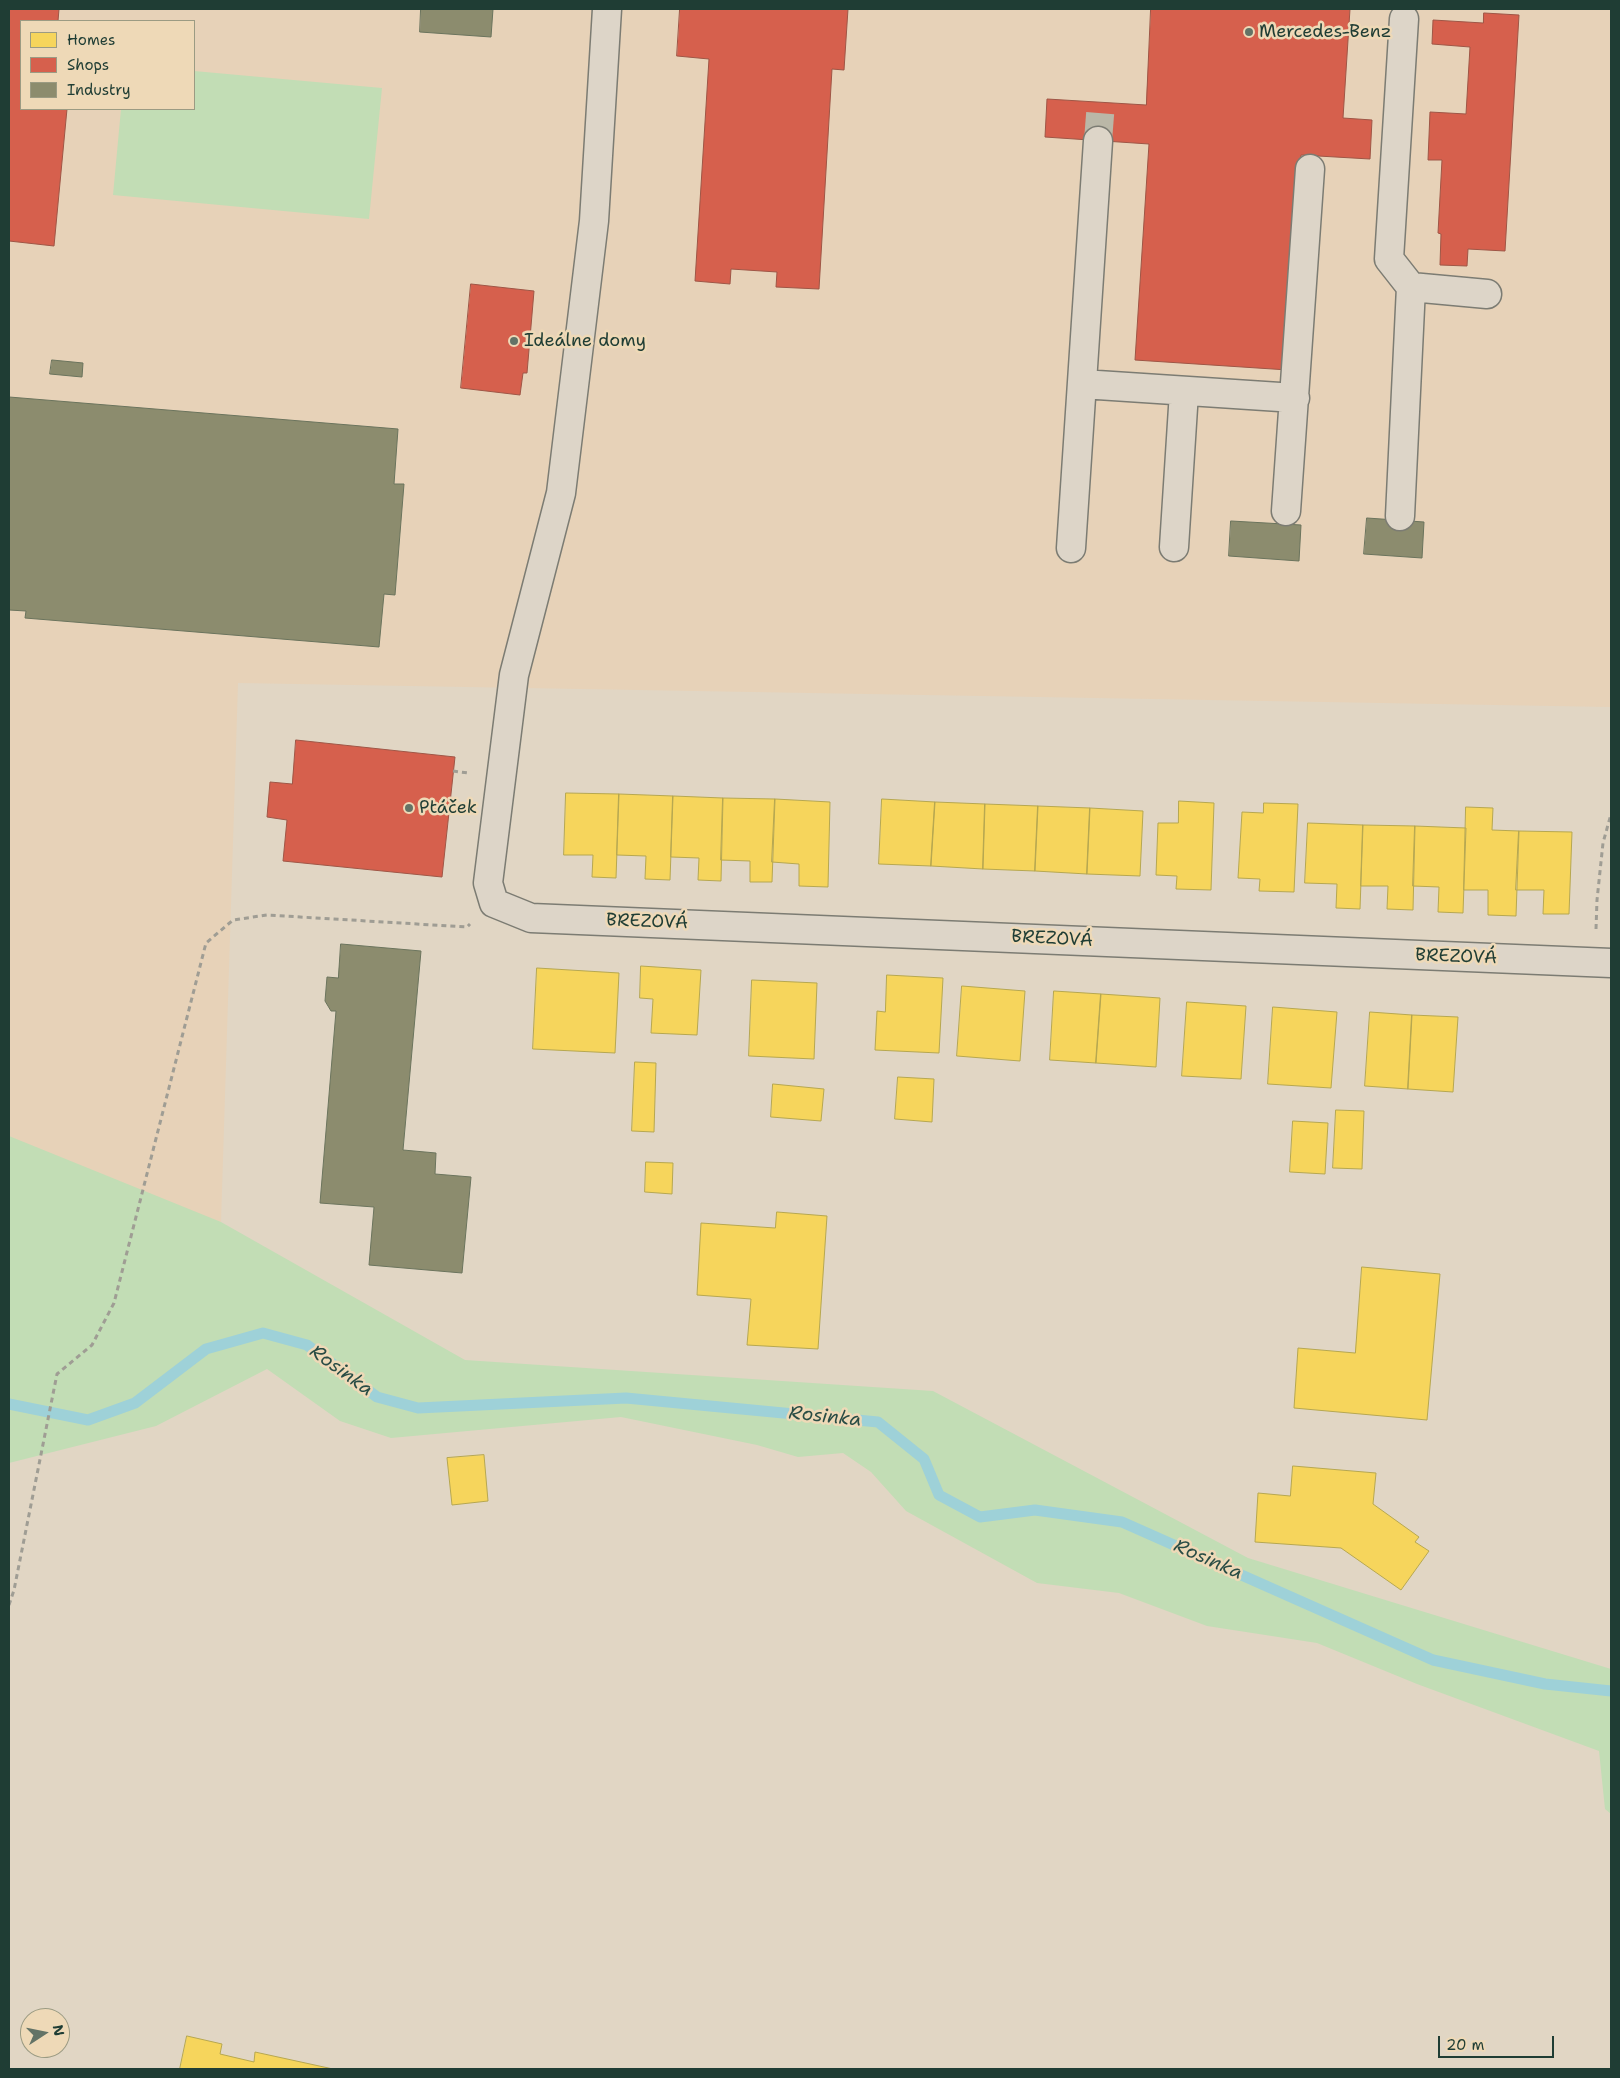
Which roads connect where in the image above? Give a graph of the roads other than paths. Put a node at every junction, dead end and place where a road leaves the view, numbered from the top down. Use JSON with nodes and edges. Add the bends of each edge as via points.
{"nodes":[{"id":1,"x":607,"y":9,"type":"edge"},
{"id":2,"x":1404,"y":19,"type":"dead end"},
{"id":3,"x":1098,"y":140,"type":"tunnel mouth"},
{"id":4,"x":1310,"y":169,"type":"dead end"},
{"id":5,"x":1411,"y":287,"type":"junction"},
{"id":6,"x":1487,"y":294,"type":"dead end"},
{"id":7,"x":1082,"y":384,"type":"junction"},
{"id":8,"x":1184,"y":392,"type":"junction"},
{"id":9,"x":1295,"y":398,"type":"junction"},
{"id":10,"x":1286,"y":510,"type":"dead end"},
{"id":11,"x":1400,"y":516,"type":"dead end"},
{"id":12,"x":1174,"y":547,"type":"dead end"},
{"id":13,"x":1071,"y":548,"type":"dead end"},
{"id":14,"x":1603,"y":963,"type":"edge"}],
"edges":[{"from":1,"to":14,"type":"street","name":"BREZOVÁ","via":[[594,221],[586,293],[560,493],[510,701],[488,883],[494,904],[531,918]]},
{"from":2,"to":5,"type":"street","via":[[1389,259]]},
{"from":3,"to":7,"type":"street"},
{"from":4,"to":9,"type":"street"},
{"from":5,"to":6,"type":"street"},
{"from":5,"to":11,"type":"street"},
{"from":7,"to":8,"type":"street"},
{"from":7,"to":13,"type":"street"},
{"from":8,"to":9,"type":"street"},
{"from":8,"to":12,"type":"street"},
{"from":9,"to":10,"type":"street"}]}
